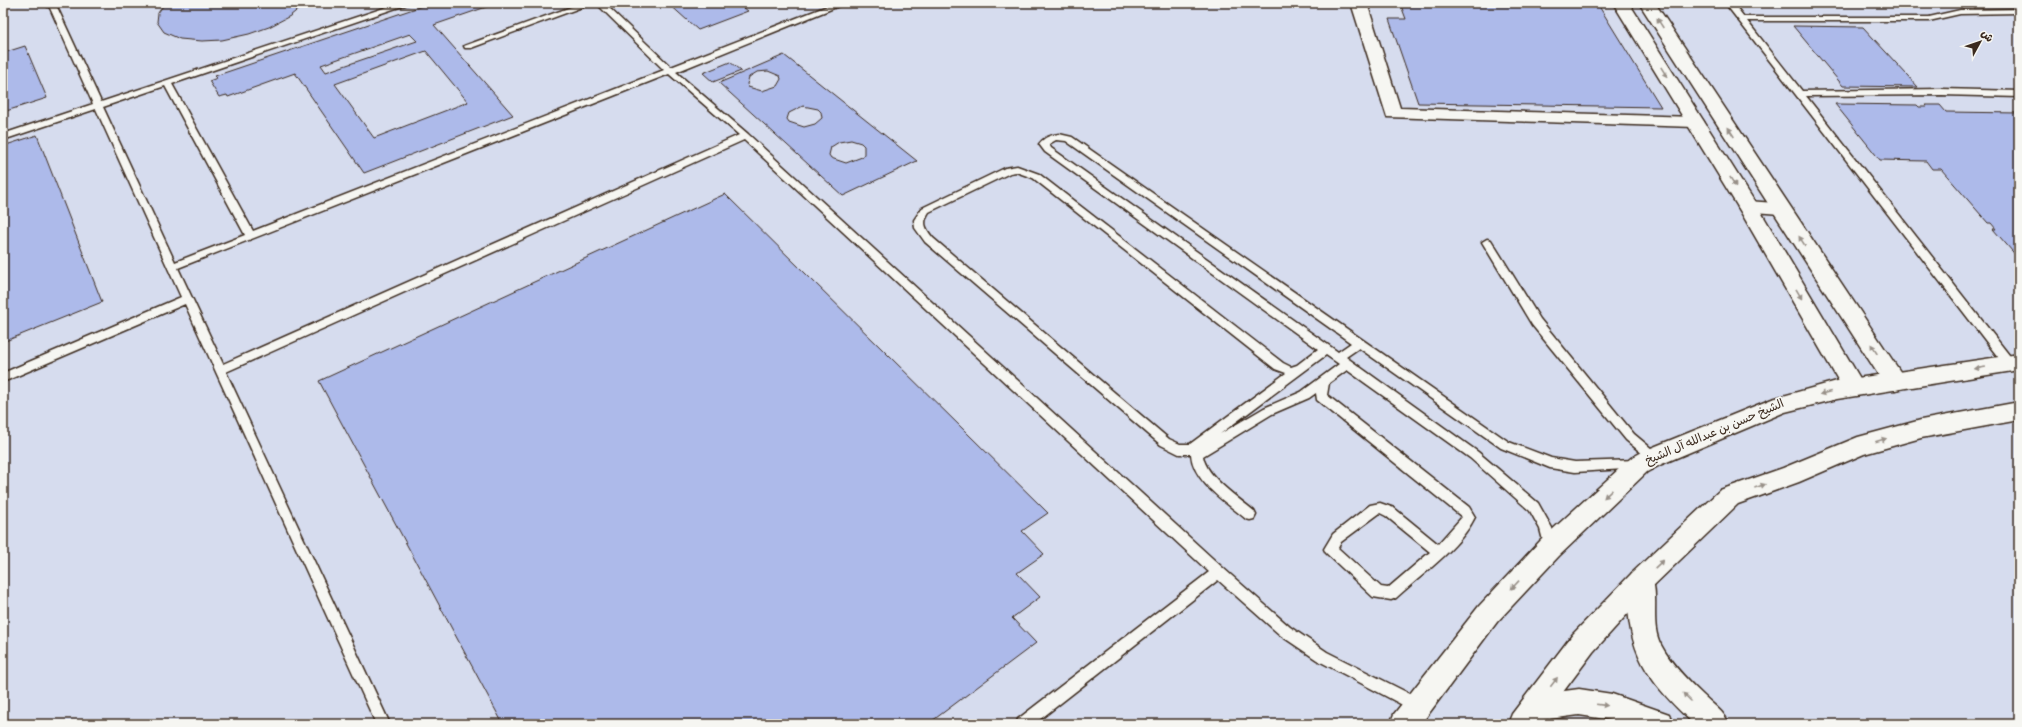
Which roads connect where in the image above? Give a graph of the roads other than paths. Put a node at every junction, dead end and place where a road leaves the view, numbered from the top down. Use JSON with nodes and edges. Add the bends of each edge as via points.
{"nodes":[{"id":1,"x":46,"y":3,"type":"edge"},
{"id":2,"x":407,"y":3,"type":"edge"},
{"id":3,"x":589,"y":3,"type":"edge"},
{"id":4,"x":600,"y":3,"type":"edge"},
{"id":5,"x":842,"y":3,"type":"edge"},
{"id":6,"x":1359,"y":3,"type":"edge"},
{"id":7,"x":1621,"y":3,"type":"edge"},
{"id":8,"x":1647,"y":3,"type":"edge"},
{"id":9,"x":1729,"y":3,"type":"edge"},
{"id":10,"x":2019,"y":11,"type":"edge"},
{"id":11,"x":1741,"y":19,"type":"junction"},
{"id":12,"x":468,"y":46,"type":"dead end"},
{"id":13,"x":670,"y":70,"type":"junction"},
{"id":14,"x":167,"y":82,"type":"junction"},
{"id":15,"x":1799,"y":94,"type":"junction"},
{"id":16,"x":2019,"y":94,"type":"edge"},
{"id":17,"x":97,"y":106,"type":"junction"},
{"id":18,"x":1695,"y":122,"type":"junction"},
{"id":19,"x":745,"y":136,"type":"junction"},
{"id":20,"x":3,"y":137,"type":"edge"},
{"id":21,"x":1748,"y":207,"type":"junction"},
{"id":22,"x":1780,"y":208,"type":"junction"},
{"id":23,"x":251,"y":237,"type":"junction"},
{"id":24,"x":1487,"y":242,"type":"dead end"},
{"id":25,"x":172,"y":267,"type":"junction"},
{"id":26,"x":187,"y":299,"type":"junction"},
{"id":27,"x":1360,"y":342,"type":"junction"},
{"id":28,"x":1326,"y":349,"type":"junction"},
{"id":29,"x":1342,"y":361,"type":"junction"},
{"id":30,"x":2014,"y":363,"type":"edge"},
{"id":31,"x":1300,"y":368,"type":"junction"},
{"id":32,"x":220,"y":370,"type":"junction"},
{"id":33,"x":3,"y":378,"type":"edge"},
{"id":34,"x":1324,"y":381,"type":"junction"},
{"id":35,"x":1895,"y":382,"type":"junction"},
{"id":36,"x":1853,"y":386,"type":"junction"},
{"id":37,"x":2019,"y":411,"type":"edge"},
{"id":38,"x":1647,"y":461,"type":"junction"},
{"id":39,"x":1250,"y":515,"type":"dead end"},
{"id":40,"x":1550,"y":548,"type":"junction"},
{"id":41,"x":1438,"y":551,"type":"junction"},
{"id":42,"x":1218,"y":572,"type":"junction"},
{"id":43,"x":1641,"y":581,"type":"junction"},
{"id":44,"x":1411,"y":715,"type":"edge"},
{"id":45,"x":1529,"y":716,"type":"edge"},
{"id":46,"x":383,"y":724,"type":"edge"},
{"id":47,"x":1023,"y":724,"type":"edge"},
{"id":48,"x":1659,"y":724,"type":"edge"},
{"id":49,"x":1715,"y":724,"type":"edge"}],
"edges":[{"from":1,"to":17,"type":"lane","via":[[52,7]]},
{"from":2,"to":14,"type":"lane"},
{"from":3,"to":12,"type":"lane"},
{"from":4,"to":13,"type":"lane"},
{"from":5,"to":13,"type":"lane"},
{"from":6,"to":18,"type":"street","via":[[1393,114]]},
{"from":7,"to":18,"type":"street","one_way":true},
{"from":22,"to":8,"type":"street","one_way":true},
{"from":9,"to":11,"type":"lane"},
{"from":10,"to":11,"type":"lane","via":[[1960,12],[1929,19]]},
{"from":11,"to":15,"type":"lane"},
{"from":13,"to":19,"type":"lane"},
{"from":13,"to":23,"type":"lane"},
{"from":14,"to":17,"type":"lane"},
{"from":14,"to":23,"type":"lane"},
{"from":15,"to":16,"type":"lane"},
{"from":15,"to":30,"type":"lane"},
{"from":17,"to":20,"type":"lane"},
{"from":17,"to":25,"type":"lane"},
{"from":18,"to":21,"type":"street","one_way":true},
{"from":19,"to":32,"type":"lane"},
{"from":19,"to":42,"type":"lane"},
{"from":21,"to":22,"type":"street"},
{"from":21,"to":36,"type":"street","one_way":true},
{"from":35,"to":22,"type":"street","one_way":true},
{"from":23,"to":25,"type":"lane"},
{"from":24,"to":38,"type":"lane","via":[[1536,322]]},
{"from":25,"to":26,"type":"lane"},
{"from":26,"to":32,"type":"lane"},
{"from":26,"to":33,"type":"lane"},
{"from":27,"to":28,"type":"lane","via":[[1069,139],[1056,137],[1044,144],[1048,150]]},
{"from":27,"to":29,"type":"lane"},
{"from":27,"to":38,"type":"lane","via":[[1505,445],[1550,463],[1575,467]]},
{"from":28,"to":29,"type":"lane"},
{"from":28,"to":31,"type":"lane"},
{"from":29,"to":34,"type":"lane"},
{"from":29,"to":40,"type":"lane","via":[[1474,455],[1534,507],[1546,528]]},
{"from":30,"to":35,"type":"street","name":"الشيخ حسن بن عبدالله آل الشيخ","one_way":true},
{"from":31,"to":31,"type":"lane","via":[[1291,371],[1279,366],[1036,176],[1017,169],[1008,170],[925,210],[919,220],[920,228],[930,240],[1165,442],[1179,449],[1192,449]]},
{"from":32,"to":46,"type":"lane"},
{"from":34,"to":39,"type":"lane","via":[[1305,395],[1268,411],[1197,454],[1196,459],[1203,473]]},
{"from":34,"to":41,"type":"lane","via":[[1321,397],[1465,511],[1469,517],[1463,528]]},
{"from":35,"to":36,"type":"street","name":"الشيخ حسن بن عبدالله آل الشيخ"},
{"from":36,"to":38,"type":"street","name":"الشيخ حسن بن عبدالله آل الشيخ","one_way":true,"via":[[1780,405]]},
{"from":43,"to":37,"type":"street","one_way":true,"via":[[1729,497],[1791,475],[1858,446],[1929,427]]},
{"from":38,"to":40,"type":"street","name":"الشيخ حسن بن عبدالله آل الشيخ","one_way":true},
{"from":40,"to":44,"type":"street","name":"الشيخ حسن بن عبدالله آل الشيخ","one_way":true,"via":[[1488,614]]},
{"from":41,"to":41,"type":"lane","via":[[1391,594],[1378,593],[1330,549],[1337,538],[1374,509],[1380,508],[1390,512]]},
{"from":42,"to":44,"type":"lane","via":[[1285,631]]},
{"from":42,"to":47,"type":"lane"},
{"from":45,"to":43,"type":"street","one_way":true,"via":[[1583,643]]},
{"from":49,"to":43,"type":"street","one_way":true,"via":[[1672,683],[1655,661],[1643,632]]},
{"from":45,"to":48,"type":"street","one_way":true,"via":[[1579,702],[1612,707]]}]}
